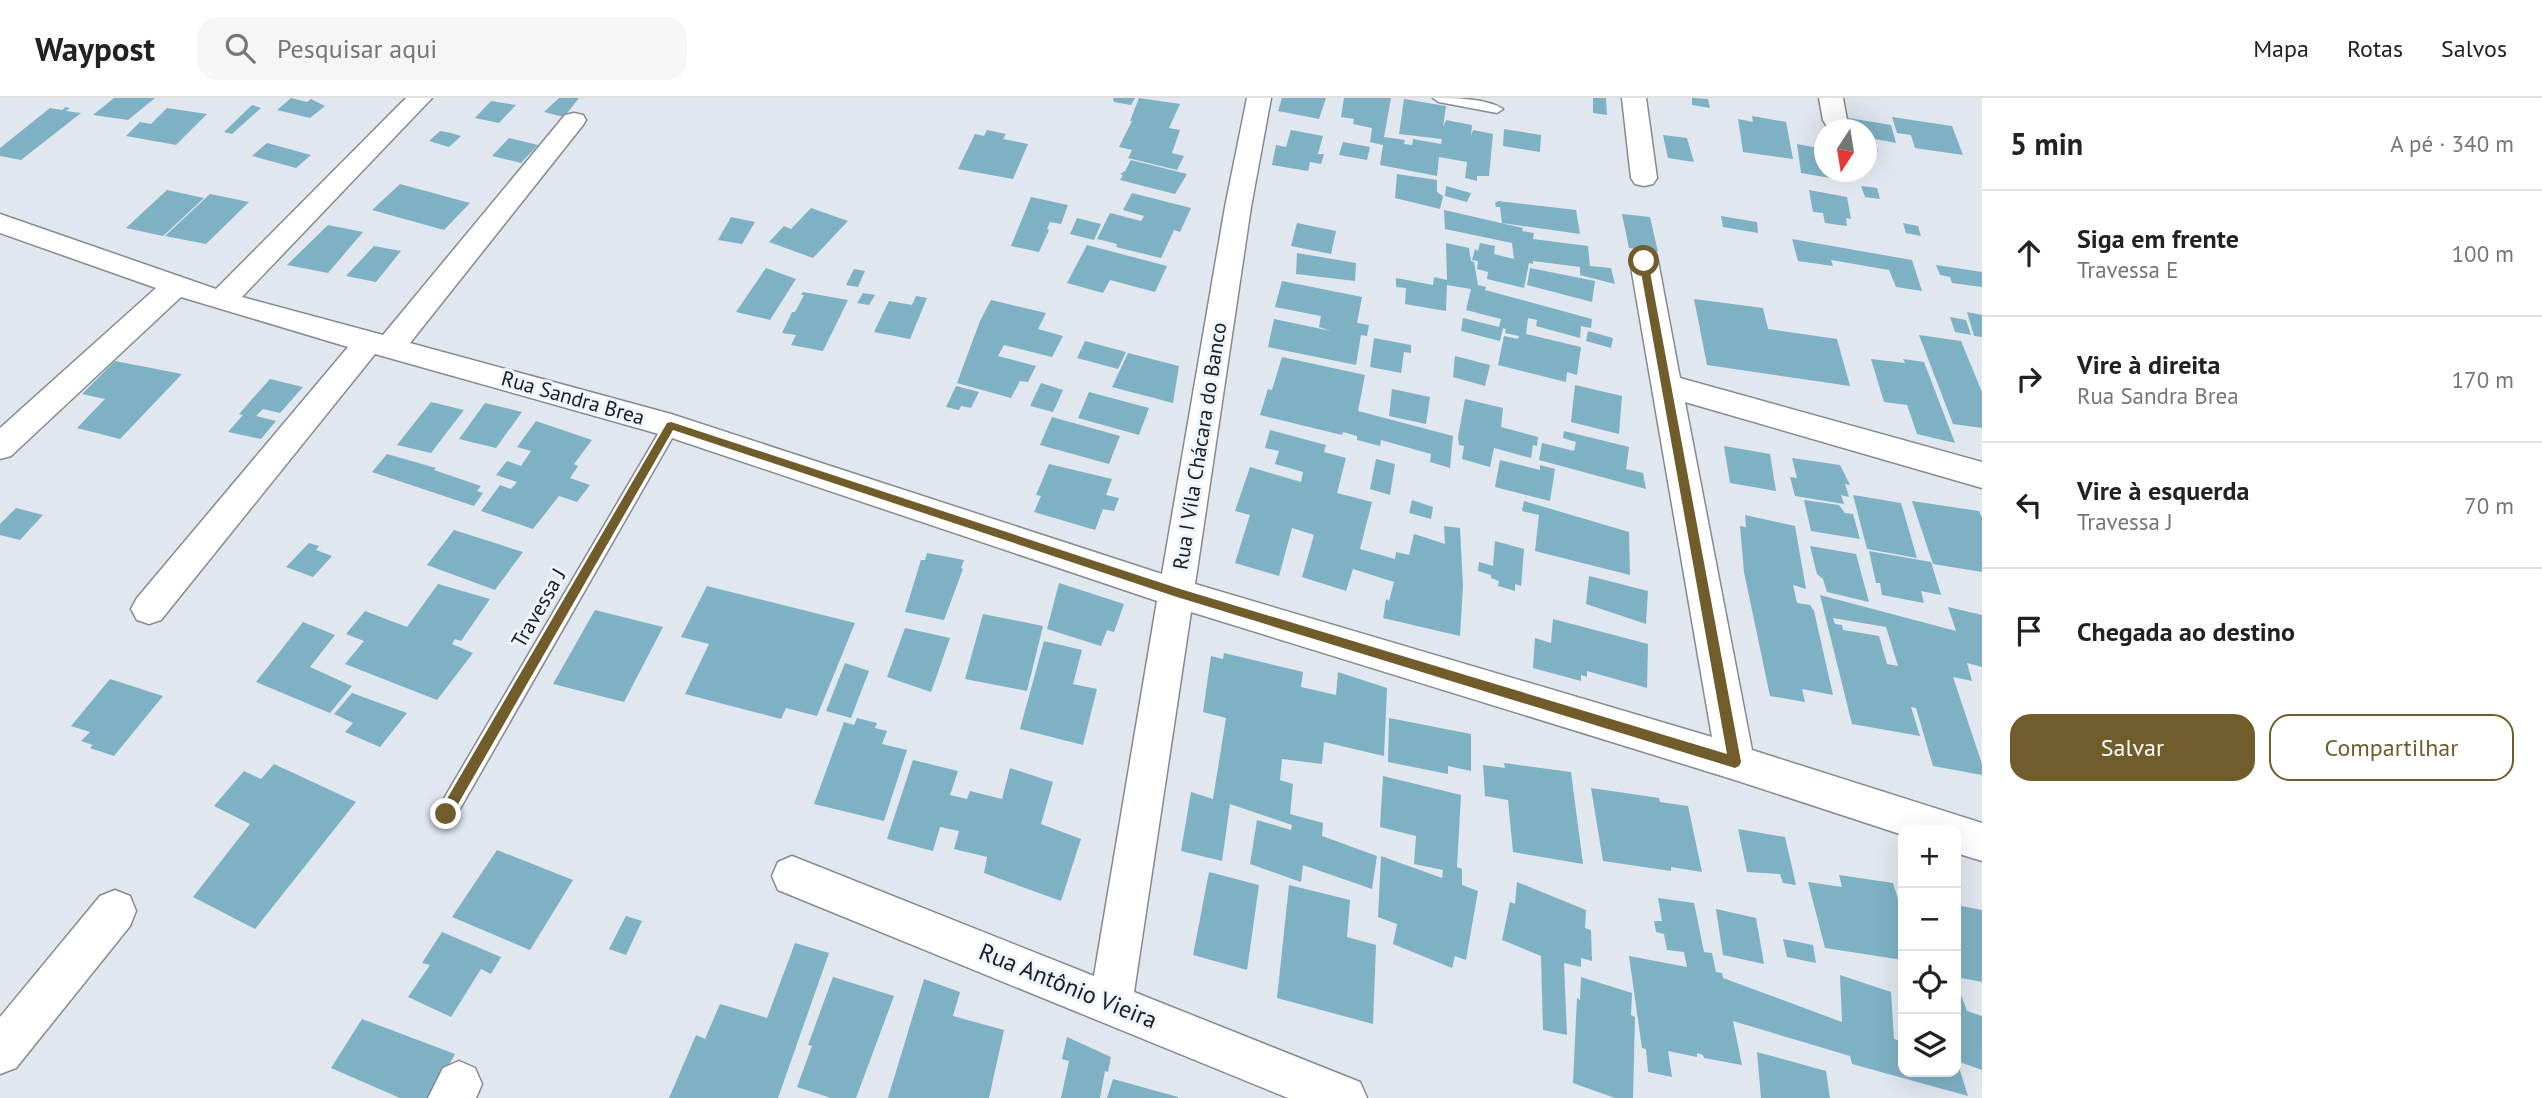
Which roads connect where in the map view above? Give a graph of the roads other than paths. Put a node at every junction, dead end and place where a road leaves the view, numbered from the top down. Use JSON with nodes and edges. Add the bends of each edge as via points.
{"nodes":[{"id":1,"x":420,"y":98,"type":"edge"},
{"id":2,"x":1259,"y":98,"type":"edge"},
{"id":3,"x":1439,"y":98,"type":"edge"},
{"id":4,"x":1634,"y":98,"type":"edge"},
{"id":5,"x":1497,"y":109,"type":"dead end"},
{"id":6,"x":574,"y":120,"type":"dead end"},
{"id":7,"x":1643,"y":178,"type":"dead end"},
{"id":8,"x":0,"y":223,"type":"edge"},
{"id":9,"x":1644,"y":261,"type":"dead end"},
{"id":10,"x":177,"y":285,"type":"junction"},
{"id":11,"x":221,"y":301,"type":"junction"},
{"id":12,"x":380,"y":345,"type":"junction"},
{"id":13,"x":1668,"y":386,"type":"junction"},
{"id":14,"x":671,"y":426,"type":"junction"},
{"id":15,"x":0,"y":447,"type":"edge"},
{"id":16,"x":1982,"y":475,"type":"edge"},
{"id":17,"x":1177,"y":593,"type":"junction"},
{"id":18,"x":149,"y":608,"type":"dead end"},
{"id":19,"x":1735,"y":762,"type":"junction"},
{"id":20,"x":446,"y":814,"type":"dead end"},
{"id":21,"x":1930,"y":825,"type":"edge"},
{"id":22,"x":1961,"y":836,"type":"edge"},
{"id":23,"x":1982,"y":842,"type":"edge"},
{"id":24,"x":792,"y":876,"type":"dead end"},
{"id":25,"x":115,"y":911,"type":"dead end"},
{"id":26,"x":1111,"y":1002,"type":"junction"},
{"id":27,"x":0,"y":1052,"type":"edge"},
{"id":28,"x":1344,"y":1098,"type":"edge"}],
"edges":[{"from":1,"to":11,"type":"street"},
{"from":2,"to":17,"type":"street","name":"Rua I Vila Chácara do Banco"},
{"from":3,"to":5,"type":"lane"},
{"from":4,"to":7,"type":"street"},
{"from":6,"to":12,"type":"street"},
{"from":8,"to":10,"type":"street","name":"Rua Sandra Brea"},
{"from":9,"to":13,"type":"street"},
{"from":10,"to":11,"type":"street","name":"Rua Sandra Brea"},
{"from":10,"to":15,"type":"street"},
{"from":11,"to":12,"type":"street","name":"Rua Sandra Brea"},
{"from":12,"to":14,"type":"street","name":"Rua Sandra Brea"},
{"from":12,"to":18,"type":"street"},
{"from":13,"to":16,"type":"street"},
{"from":13,"to":19,"type":"street"},
{"from":14,"to":17,"type":"street","name":"Rua Sandra Brea"},
{"from":14,"to":20,"type":"lane","name":"Travessa J"},
{"from":17,"to":19,"type":"street","name":"Rua Sandra Brea"},
{"from":17,"to":26,"type":"street","name":"Rua I Vila Chácara do Banco"},
{"from":19,"to":21,"type":"street","name":"Rua Sandra Brea"},
{"from":22,"to":23,"type":"street"},
{"from":24,"to":26,"type":"street","name":"Rua Antônio Vieira"},
{"from":25,"to":27,"type":"street"},
{"from":26,"to":28,"type":"street","name":"Rua Antônio Vieira"}]}
